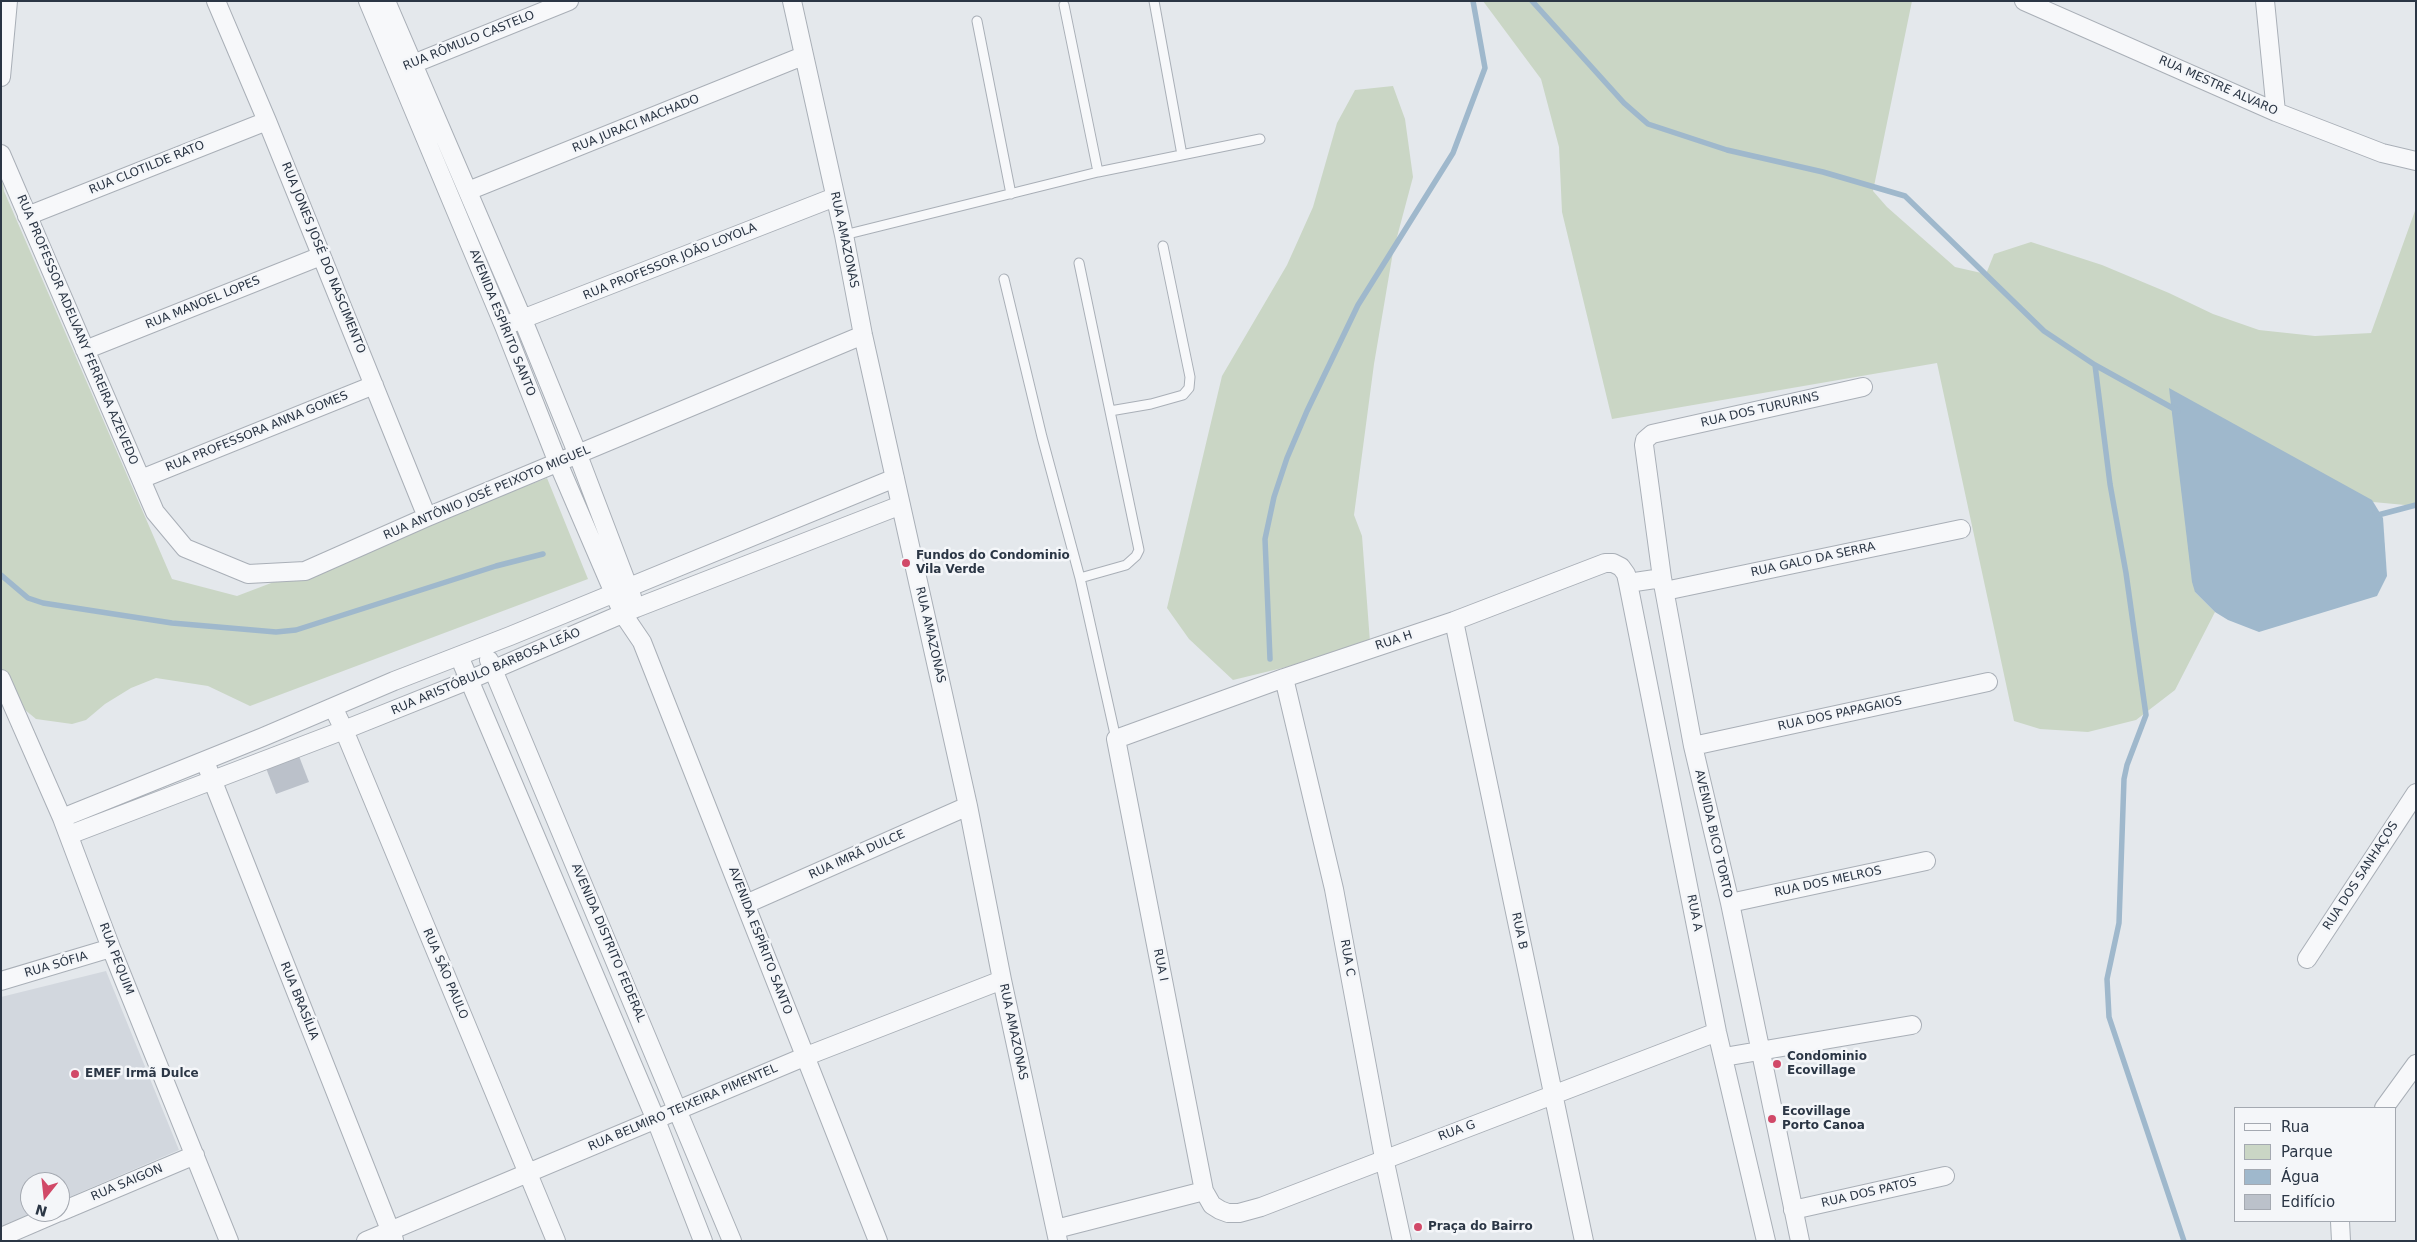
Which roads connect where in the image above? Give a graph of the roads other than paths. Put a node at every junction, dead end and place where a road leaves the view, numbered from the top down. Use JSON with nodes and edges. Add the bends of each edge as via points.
{"nodes":[{"id":1,"x":8,"y":1,"type":"edge"},
{"id":2,"x":216,"y":1,"type":"edge"},
{"id":3,"x":368,"y":1,"type":"edge"},
{"id":4,"x":386,"y":1,"type":"edge"},
{"id":5,"x":569,"y":1,"type":"edge"},
{"id":6,"x":792,"y":1,"type":"edge"},
{"id":7,"x":1154,"y":1,"type":"edge"},
{"id":8,"x":2024,"y":1,"type":"edge"},
{"id":9,"x":2265,"y":1,"type":"edge"},
{"id":10,"x":1064,"y":5,"type":"dead end"},
{"id":11,"x":977,"y":21,"type":"dead end"},
{"id":12,"x":803,"y":56,"type":"junction"},
{"id":13,"x":405,"y":67,"type":"junction"},
{"id":14,"x":1,"y":77,"type":"edge"},
{"id":15,"x":2276,"y":112,"type":"junction"},
{"id":16,"x":267,"y":121,"type":"junction"},
{"id":17,"x":1260,"y":139,"type":"dead end"},
{"id":18,"x":1,"y":154,"type":"edge"},
{"id":19,"x":1182,"y":155,"type":"junction"},
{"id":20,"x":2416,"y":161,"type":"edge"},
{"id":21,"x":1098,"y":172,"type":"junction"},
{"id":22,"x":468,"y":191,"type":"junction"},
{"id":23,"x":1011,"y":194,"type":"junction"},
{"id":24,"x":835,"y":197,"type":"junction"},
{"id":25,"x":27,"y":216,"type":"junction"},
{"id":26,"x":844,"y":235,"type":"junction"},
{"id":27,"x":1163,"y":246,"type":"dead end"},
{"id":28,"x":321,"y":256,"type":"junction"},
{"id":29,"x":1079,"y":263,"type":"dead end"},
{"id":30,"x":1004,"y":279,"type":"dead end"},
{"id":31,"x":523,"y":320,"type":"junction"},
{"id":32,"x":504,"y":326,"type":"junction"},
{"id":33,"x":863,"y":335,"type":"junction"},
{"id":34,"x":85,"y":350,"type":"junction"},
{"id":35,"x":374,"y":385,"type":"junction"},
{"id":36,"x":1864,"y":387,"type":"dead end"},
{"id":37,"x":1110,"y":411,"type":"junction"},
{"id":38,"x":1658,"y":433,"type":"joint"},
{"id":39,"x":578,"y":455,"type":"junction"},
{"id":40,"x":558,"y":463,"type":"junction"},
{"id":41,"x":141,"y":478,"type":"junction"},
{"id":42,"x":895,"y":478,"type":"junction"},
{"id":43,"x":901,"y":505,"type":"junction"},
{"id":44,"x":426,"y":517,"type":"junction"},
{"id":45,"x":1961,"y":529,"type":"dead end"},
{"id":46,"x":1080,"y":578,"type":"junction"},
{"id":47,"x":1628,"y":584,"type":"junction"},
{"id":48,"x":1664,"y":584,"type":"junction"},
{"id":49,"x":621,"y":589,"type":"junction"},
{"id":50,"x":630,"y":611,"type":"junction"},
{"id":51,"x":1454,"y":622,"type":"junction"},
{"id":52,"x":483,"y":646,"type":"junction"},
{"id":53,"x":459,"y":656,"type":"junction"},
{"id":54,"x":493,"y":670,"type":"junction"},
{"id":55,"x":1,"y":678,"type":"edge"},
{"id":56,"x":1284,"y":678,"type":"junction"},
{"id":57,"x":469,"y":680,"type":"junction"},
{"id":58,"x":1988,"y":682,"type":"dead end"},
{"id":59,"x":333,"y":707,"type":"junction"},
{"id":60,"x":344,"y":730,"type":"junction"},
{"id":61,"x":1116,"y":739,"type":"junction"},
{"id":62,"x":1693,"y":746,"type":"junction"},
{"id":63,"x":204,"y":761,"type":"junction"},
{"id":64,"x":212,"y":780,"type":"junction"},
{"id":65,"x":2415,"y":793,"type":"edge"},
{"id":66,"x":968,"y":806,"type":"junction"},
{"id":67,"x":62,"y":818,"type":"junction"},
{"id":68,"x":69,"y":835,"type":"junction"},
{"id":69,"x":1926,"y":860,"type":"dead end"},
{"id":70,"x":1730,"y":903,"type":"junction"},
{"id":71,"x":746,"y":904,"type":"junction"},
{"id":72,"x":111,"y":948,"type":"junction"},
{"id":73,"x":2308,"y":959,"type":"dead end"},
{"id":74,"x":1002,"y":980,"type":"junction"},
{"id":75,"x":1,"y":981,"type":"edge"},
{"id":76,"x":1912,"y":1025,"type":"dead end"},
{"id":77,"x":1718,"y":1032,"type":"junction"},
{"id":78,"x":1760,"y":1050,"type":"junction"},
{"id":79,"x":804,"y":1057,"type":"junction"},
{"id":80,"x":1724,"y":1057,"type":"junction"},
{"id":81,"x":2416,"y":1064,"type":"edge"},
{"id":82,"x":1554,"y":1095,"type":"junction"},
{"id":83,"x":2385,"y":1107,"type":"edge"},
{"id":84,"x":679,"y":1110,"type":"junction"},
{"id":85,"x":656,"y":1120,"type":"junction"},
{"id":86,"x":194,"y":1155,"type":"junction"},
{"id":87,"x":1384,"y":1158,"type":"junction"},
{"id":88,"x":528,"y":1174,"type":"junction"},
{"id":89,"x":1946,"y":1176,"type":"dead end"},
{"id":90,"x":1204,"y":1191,"type":"junction"},
{"id":91,"x":70,"y":1208,"type":"edge"},
{"id":92,"x":1793,"y":1210,"type":"junction"},
{"id":93,"x":36,"y":1222,"type":"edge"},
{"id":94,"x":2340,"y":1222,"type":"edge"},
{"id":95,"x":1057,"y":1235,"type":"edge"},
{"id":96,"x":392,"y":1236,"type":"edge"},
{"id":97,"x":1,"y":1237,"type":"edge"},
{"id":98,"x":229,"y":1241,"type":"edge"},
{"id":99,"x":366,"y":1241,"type":"edge"},
{"id":100,"x":556,"y":1241,"type":"edge"},
{"id":101,"x":703,"y":1241,"type":"edge"},
{"id":102,"x":732,"y":1241,"type":"edge"},
{"id":103,"x":878,"y":1241,"type":"edge"},
{"id":104,"x":1402,"y":1241,"type":"edge"},
{"id":105,"x":1584,"y":1241,"type":"edge"},
{"id":106,"x":1766,"y":1241,"type":"edge"},
{"id":107,"x":1800,"y":1241,"type":"edge"},
{"id":108,"x":2341,"y":1241,"type":"edge"}],
"edges":[{"from":1,"to":14,"type":"street"},
{"from":2,"to":16,"type":"street","name":"RUA JONES JOSÉ DO NASCIMENTO"},
{"from":3,"to":13,"type":"street","name":"AVENIDA ESPÍRITO SANTO"},
{"from":4,"to":13,"type":"street","name":"AVENIDA ESPÍRITO SANTO"},
{"from":5,"to":13,"type":"street","name":"RUA RÔMULO CASTELO"},
{"from":6,"to":12,"type":"street","name":"RUA AMAZONAS"},
{"from":7,"to":19,"type":"lane"},
{"from":8,"to":15,"type":"street","name":"RUA MESTRE ALVARO"},
{"from":9,"to":15,"type":"street"},
{"from":10,"to":21,"type":"lane"},
{"from":11,"to":23,"type":"lane"},
{"from":12,"to":22,"type":"street","name":"RUA JURACI MACHADO"},
{"from":12,"to":24,"type":"street","name":"RUA AMAZONAS"},
{"from":13,"to":22,"type":"street","name":"AVENIDA ESPÍRITO SANTO"},
{"from":13,"to":32,"type":"street","name":"AVENIDA ESPÍRITO SANTO"},
{"from":15,"to":20,"type":"street","name":"RUA MESTRE ALVARO","via":[[2382,153]]},
{"from":16,"to":25,"type":"street","name":"RUA CLOTILDE RATO"},
{"from":16,"to":28,"type":"street","name":"RUA JONES JOSÉ DO NASCIMENTO"},
{"from":17,"to":19,"type":"lane"},
{"from":18,"to":25,"type":"street","name":"RUA PROFESSOR ADELVANY FERREIRA AZEVEDO"},
{"from":19,"to":21,"type":"lane"},
{"from":21,"to":23,"type":"lane"},
{"from":22,"to":31,"type":"street","name":"AVENIDA ESPÍRITO SANTO"},
{"from":23,"to":26,"type":"lane"},
{"from":24,"to":26,"type":"street","name":"RUA AMAZONAS"},
{"from":24,"to":31,"type":"street","name":"RUA PROFESSOR JOÃO LOYOLA"},
{"from":25,"to":34,"type":"street","name":"RUA PROFESSOR ADELVANY FERREIRA AZEVEDO"},
{"from":26,"to":33,"type":"street","name":"RUA AMAZONAS"},
{"from":27,"to":37,"type":"lane","via":[[1190,377],[1189,388],[1183,395]]},
{"from":28,"to":34,"type":"street","name":"RUA MANOEL LOPES"},
{"from":28,"to":35,"type":"street","name":"RUA JONES JOSÉ DO NASCIMENTO"},
{"from":29,"to":37,"type":"lane"},
{"from":30,"to":46,"type":"lane"},
{"from":31,"to":32,"type":"street","name":"RUA PROFESSOR JOÃO LOYOLA"},
{"from":31,"to":39,"type":"street","name":"AVENIDA ESPÍRITO SANTO"},
{"from":32,"to":40,"type":"street","name":"AVENIDA ESPÍRITO SANTO"},
{"from":33,"to":39,"type":"street","name":"RUA ANTÔNIO JOSÉ PEIXOTO MIGUEL"},
{"from":33,"to":42,"type":"street","name":"RUA AMAZONAS"},
{"from":34,"to":41,"type":"street","name":"RUA PROFESSOR ADELVANY FERREIRA AZEVEDO"},
{"from":35,"to":41,"type":"street","name":"RUA PROFESSORA ANNA GOMES"},
{"from":35,"to":44,"type":"street","name":"RUA JONES JOSÉ DO NASCIMENTO"},
{"from":36,"to":38,"type":"street","name":"RUA DOS TURURINS"},
{"from":37,"to":46,"type":"lane","via":[[1138,550],[1126,565]]},
{"from":38,"to":48,"type":"street","name":"AVENIDA BICO TORTO","via":[[1648,436],[1644,445]]},
{"from":39,"to":40,"type":"street","name":"RUA ANTÔNIO JOSÉ PEIXOTO MIGUEL"},
{"from":39,"to":49,"type":"street","name":"AVENIDA ESPÍRITO SANTO"},
{"from":40,"to":44,"type":"street","name":"RUA ANTÔNIO JOSÉ PEIXOTO MIGUEL"},
{"from":40,"to":49,"type":"street","name":"AVENIDA ESPÍRITO SANTO"},
{"from":41,"to":44,"type":"street","name":"RUA ANTÔNIO JOSÉ PEIXOTO MIGUEL","via":[[155,512],[185,548],[248,574],[304,571]]},
{"from":42,"to":43,"type":"street","name":"RUA AMAZONAS"},
{"from":42,"to":49,"type":"street"},
{"from":43,"to":50,"type":"street","name":"RUA ARISTÓBULO BARBOSA LEÃO"},
{"from":43,"to":66,"type":"street","name":"RUA AMAZONAS"},
{"from":45,"to":48,"type":"street","name":"RUA GALO DA SERRA"},
{"from":46,"to":61,"type":"lane"},
{"from":47,"to":48,"type":"street"},
{"from":47,"to":51,"type":"street","name":"RUA H","via":[[1621,567],[1605,563]]},
{"from":47,"to":77,"type":"street","name":"RUA A"},
{"from":48,"to":62,"type":"street","name":"AVENIDA BICO TORTO"},
{"from":49,"to":50,"type":"street","name":"AVENIDA ESPÍRITO SANTO"},
{"from":49,"to":52,"type":"street"},
{"from":50,"to":54,"type":"street","name":"RUA ARISTÓBULO BARBOSA LEÃO"},
{"from":50,"to":71,"type":"street","name":"AVENIDA ESPÍRITO SANTO"},
{"from":51,"to":56,"type":"street","name":"RUA H"},
{"from":51,"to":82,"type":"street","name":"RUA B"},
{"from":52,"to":53,"type":"street"},
{"from":52,"to":54,"type":"street","name":"AVENIDA DISTRITO FEDERAL"},
{"from":53,"to":57,"type":"street","name":"AVENIDA DISTRITO FEDERAL"},
{"from":53,"to":59,"type":"street"},
{"from":54,"to":57,"type":"street","name":"RUA ARISTÓBULO BARBOSA LEÃO"},
{"from":54,"to":84,"type":"street","name":"AVENIDA DISTRITO FEDERAL"},
{"from":55,"to":67,"type":"street","name":"RUA PEQUIM"},
{"from":56,"to":61,"type":"street","name":"RUA H"},
{"from":56,"to":87,"type":"street","name":"RUA C","via":[[1334,889]]},
{"from":57,"to":60,"type":"street","name":"RUA ARISTÓBULO BARBOSA LEÃO"},
{"from":57,"to":85,"type":"street","name":"AVENIDA DISTRITO FEDERAL"},
{"from":58,"to":62,"type":"street","name":"RUA DOS PAPAGAIOS"},
{"from":59,"to":60,"type":"street","name":"RUA SÃO PAULO"},
{"from":59,"to":63,"type":"street"},
{"from":60,"to":64,"type":"street","name":"RUA ARISTÓBULO BARBOSA LEÃO"},
{"from":60,"to":88,"type":"street","name":"RUA SÃO PAULO"},
{"from":61,"to":90,"type":"street","name":"RUA I"},
{"from":62,"to":70,"type":"street","name":"AVENIDA BICO TORTO"},
{"from":63,"to":64,"type":"street","name":"RUA BRASÍLIA"},
{"from":63,"to":67,"type":"street"},
{"from":64,"to":68,"type":"street","name":"RUA ARISTÓBULO BARBOSA LEÃO"},
{"from":64,"to":96,"type":"street","name":"RUA BRASÍLIA"},
{"from":65,"to":73,"type":"street","name":"RUA DOS SANHAÇOS"},
{"from":66,"to":71,"type":"street","name":"RUA IMRÃ DULCE"},
{"from":66,"to":74,"type":"street","name":"RUA AMAZONAS"},
{"from":67,"to":68,"type":"street","name":"RUA PEQUIM"},
{"from":68,"to":72,"type":"street","name":"RUA PEQUIM"},
{"from":69,"to":70,"type":"street","name":"RUA DOS MELROS"},
{"from":70,"to":78,"type":"street","name":"AVENIDA BICO TORTO"},
{"from":71,"to":79,"type":"street","name":"AVENIDA ESPÍRITO SANTO"},
{"from":72,"to":75,"type":"street","name":"RUA SÓFIA"},
{"from":72,"to":86,"type":"street","name":"RUA PEQUIM"},
{"from":74,"to":79,"type":"street","name":"RUA BELMIRO TEIXEIRA PIMENTEL"},
{"from":74,"to":95,"type":"street","name":"RUA AMAZONAS"},
{"from":76,"to":78,"type":"street"},
{"from":77,"to":80,"type":"street","name":"RUA A"},
{"from":77,"to":82,"type":"street","name":"RUA G"},
{"from":78,"to":80,"type":"street"},
{"from":78,"to":92,"type":"street","name":"AVENIDA BICO TORTO"},
{"from":79,"to":84,"type":"street","name":"RUA BELMIRO TEIXEIRA PIMENTEL"},
{"from":79,"to":103,"type":"street","name":"AVENIDA ESPÍRITO SANTO"},
{"from":80,"to":106,"type":"street","name":"RUA A"},
{"from":81,"to":83,"type":"street"},
{"from":82,"to":87,"type":"street","name":"RUA G"},
{"from":82,"to":105,"type":"street","name":"RUA B"},
{"from":84,"to":85,"type":"street","name":"RUA BELMIRO TEIXEIRA PIMENTEL"},
{"from":84,"to":102,"type":"street","name":"AVENIDA DISTRITO FEDERAL"},
{"from":85,"to":88,"type":"street","name":"RUA BELMIRO TEIXEIRA PIMENTEL"},
{"from":85,"to":101,"type":"street","name":"AVENIDA DISTRITO FEDERAL"},
{"from":86,"to":91,"type":"street","name":"RUA SAIGON"},
{"from":86,"to":98,"type":"street","name":"RUA PEQUIM"},
{"from":87,"to":90,"type":"street","name":"RUA G","via":[[1239,1213],[1228,1213],[1212,1205]]},
{"from":87,"to":104,"type":"street","name":"RUA C"},
{"from":88,"to":96,"type":"street","name":"RUA BELMIRO TEIXEIRA PIMENTEL"},
{"from":88,"to":100,"type":"street","name":"RUA SÃO PAULO"},
{"from":89,"to":92,"type":"street","name":"RUA DOS PATOS"},
{"from":90,"to":95,"type":"street"},
{"from":92,"to":107,"type":"street","name":"AVENIDA BICO TORTO"},
{"from":93,"to":97,"type":"street","name":"RUA SAIGON"},
{"from":94,"to":108,"type":"street"},
{"from":96,"to":99,"type":"street","name":"RUA BELMIRO TEIXEIRA PIMENTEL"}]}
